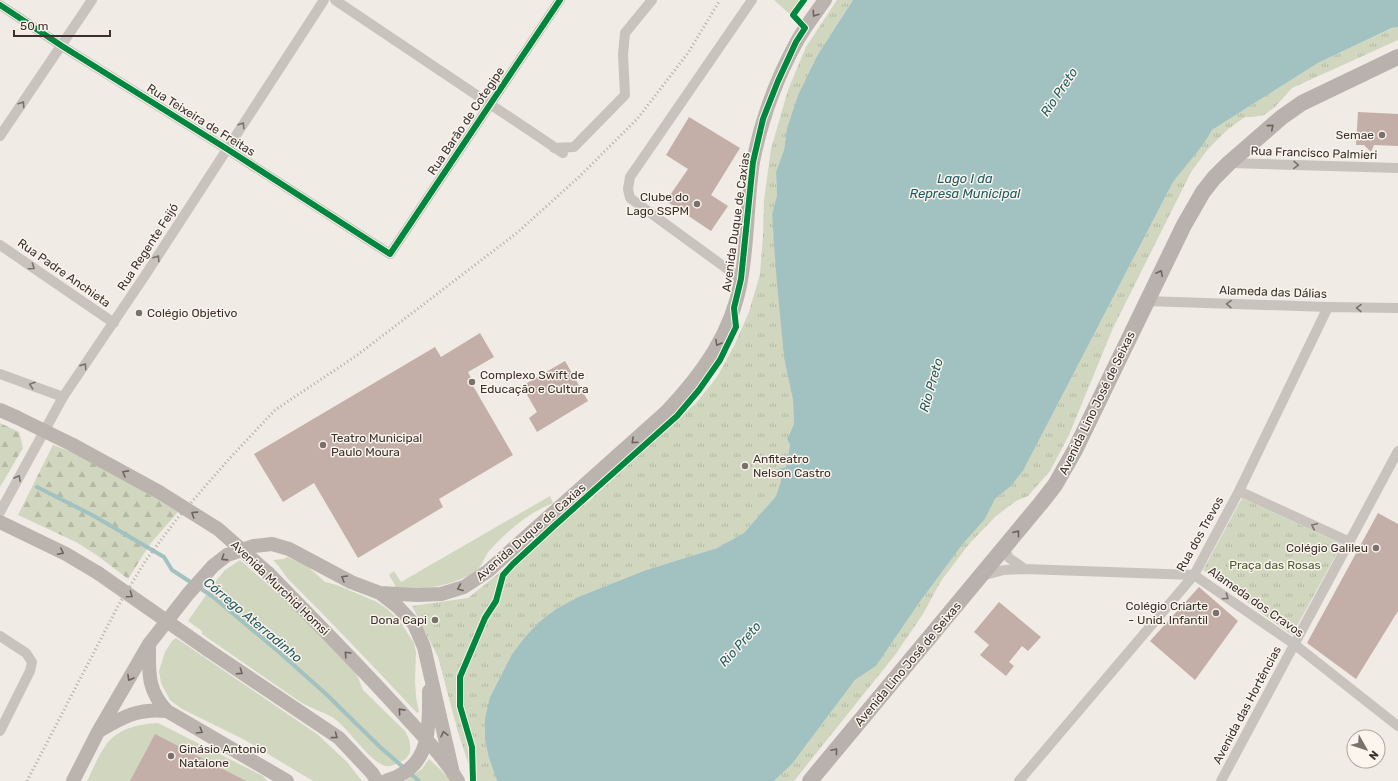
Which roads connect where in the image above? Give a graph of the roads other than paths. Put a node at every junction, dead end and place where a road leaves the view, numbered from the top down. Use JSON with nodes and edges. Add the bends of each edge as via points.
{"nodes":[{"id":1,"x":92,"y":0,"type":"edge"},
{"id":2,"x":324,"y":0,"type":"edge"},
{"id":3,"x":334,"y":0,"type":"edge"},
{"id":4,"x":560,"y":0,"type":"edge"},
{"id":5,"x":652,"y":0,"type":"edge"},
{"id":6,"x":752,"y":0,"type":"edge"},
{"id":7,"x":825,"y":0,"type":"edge"},
{"id":8,"x":0,"y":5,"type":"edge"},
{"id":9,"x":62,"y":46,"type":"junction"},
{"id":10,"x":1398,"y":56,"type":"edge"},
{"id":11,"x":489,"y":105,"type":"junction"},
{"id":12,"x":0,"y":136,"type":"edge"},
{"id":13,"x":554,"y":148,"type":"junction"},
{"id":14,"x":227,"y":149,"type":"junction"},
{"id":15,"x":563,"y":153,"type":"dead end"},
{"id":16,"x":1229,"y":163,"type":"junction"},
{"id":17,"x":1398,"y":168,"type":"edge"},
{"id":18,"x":0,"y":245,"type":"edge"},
{"id":19,"x":390,"y":254,"type":"joint"},
{"id":20,"x":741,"y":279,"type":"junction"},
{"id":21,"x":1146,"y":301,"type":"junction"},
{"id":22,"x":1328,"y":307,"type":"junction"},
{"id":23,"x":1398,"y":308,"type":"edge"},
{"id":24,"x":114,"y":323,"type":"junction"},
{"id":25,"x":0,"y":374,"type":"edge"},
{"id":26,"x":63,"y":396,"type":"junction"},
{"id":27,"x":0,"y":410,"type":"edge"},
{"id":28,"x":1398,"y":451,"type":"edge"},
{"id":29,"x":1238,"y":491,"type":"junction"},
{"id":30,"x":0,"y":512,"type":"edge"},
{"id":31,"x":0,"y":522,"type":"edge"},
{"id":32,"x":1350,"y":542,"type":"junction"},
{"id":33,"x":1004,"y":548,"type":"junction"},
{"id":34,"x":1025,"y":569,"type":"junction"},
{"id":35,"x":1194,"y":575,"type":"junction"},
{"id":36,"x":981,"y":576,"type":"junction"},
{"id":37,"x":380,"y":593,"type":"junction"},
{"id":38,"x":0,"y":636,"type":"edge"},
{"id":39,"x":150,"y":644,"type":"junction"},
{"id":40,"x":1294,"y":644,"type":"junction"},
{"id":41,"x":430,"y":668,"type":"junction"},
{"id":42,"x":167,"y":711,"type":"junction"},
{"id":43,"x":1398,"y":726,"type":"edge"},
{"id":44,"x":0,"y":731,"type":"edge"},
{"id":45,"x":98,"y":732,"type":"junction"},
{"id":46,"x":427,"y":740,"type":"junction"},
{"id":47,"x":455,"y":776,"type":"edge"},
{"id":48,"x":73,"y":781,"type":"edge"},
{"id":49,"x":287,"y":781,"type":"edge"},
{"id":50,"x":377,"y":781,"type":"edge"},
{"id":51,"x":386,"y":781,"type":"edge"},
{"id":52,"x":810,"y":781,"type":"edge"},
{"id":53,"x":1019,"y":781,"type":"edge"},
{"id":54,"x":1221,"y":781,"type":"edge"}],
"edges":[{"from":1,"to":9,"type":"street"},
{"from":14,"to":2,"type":"street","name":"Rua Regente Feijó","one_way":true},
{"from":3,"to":11,"type":"street"},
{"from":4,"to":11,"type":"street","name":"Rua Barão de Cotegipe"},
{"from":5,"to":13,"type":"street","via":[[625,32],[625,95],[574,147]]},
{"from":6,"to":20,"type":"street","name":"Avenida Duque de Caxias","via":[[630,177],[628,189],[630,198]]},
{"from":7,"to":20,"type":"main road","name":"Avenida Duque de Caxias","one_way":true,"via":[[796,42],[763,119],[753,162]]},
{"from":8,"to":9,"type":"street","name":"Rua Teixeira de Freitas"},
{"from":12,"to":9,"type":"street","one_way":true},
{"from":9,"to":14,"type":"street","name":"Rua Teixeira de Freitas"},
{"from":16,"to":10,"type":"main road","name":"Avenida Lino José de Seixas","one_way":true,"via":[[1302,103]]},
{"from":11,"to":13,"type":"street"},
{"from":11,"to":19,"type":"street","name":"Rua Barão de Cotegipe"},
{"from":13,"to":15,"type":"street"},
{"from":14,"to":19,"type":"street","name":"Rua Teixeira de Freitas"},
{"from":24,"to":14,"type":"street","name":"Rua Regente Feijó","one_way":true},
{"from":16,"to":17,"type":"street","name":"Rua Francisco Palmieri","one_way":true},
{"from":21,"to":16,"type":"main road","name":"Avenida Lino José de Seixas","one_way":true,"via":[[1195,205],[1214,178]]},
{"from":18,"to":24,"type":"street","name":"Rua Padre Anchieta","one_way":true},
{"from":20,"to":37,"type":"main road","name":"Avenida Duque de Caxias","one_way":true,"via":[[725,331],[710,359],[689,387],[666,412],[488,572],[464,587],[441,594]]},
{"from":22,"to":21,"type":"street","name":"Alameda das Dálias","one_way":true},
{"from":33,"to":21,"type":"main road","name":"Avenida Lino José de Seixas","one_way":true,"via":[[1062,474]]},
{"from":23,"to":22,"type":"street","name":"Alameda das Dálias","one_way":true},
{"from":22,"to":29,"type":"street","name":"Rua dos Trevos"},
{"from":26,"to":24,"type":"street","name":"Rua Regente Feijó","one_way":true},
{"from":26,"to":25,"type":"street","one_way":true},
{"from":30,"to":26,"type":"street","name":"Rua Regente Feijó","one_way":true},
{"from":46,"to":27,"type":"main road","name":"Avenida Murchid Homsi","one_way":true,"bridge":true,"via":[[268,573],[218,529],[159,492],[72,444]]},
{"from":28,"to":32,"type":"street","name":"Avenida das Hortências"},
{"from":32,"to":29,"type":"street","one_way":true},
{"from":29,"to":35,"type":"street","name":"Rua dos Trevos"},
{"from":31,"to":50,"type":"main road","one_way":true,"bridge":true,"via":[[66,554],[98,573],[339,738]]},
{"from":32,"to":40,"type":"street","name":"Avenida das Hortências"},
{"from":33,"to":34,"type":"street","via":[[1009,558]]},
{"from":33,"to":36,"type":"main road","name":"Avenida Lino José de Seixas"},
{"from":34,"to":35,"type":"street","name":"Alameda dos Cravos"},
{"from":34,"to":36,"type":"street","name":"Alameda dos Cravos","via":[[1004,570]]},
{"from":35,"to":40,"type":"street","name":"Alameda dos Cravos","one_way":true},
{"from":35,"to":53,"type":"street","name":"Rua dos Trevos"},
{"from":52,"to":36,"type":"main road","name":"Avenida Lino José de Seixas","one_way":true},
{"from":37,"to":39,"type":"main road","name":"Avenida Duque de Caxias","one_way":true,"via":[[351,582],[289,549],[272,544],[254,546],[227,555],[213,566]]},
{"from":37,"to":41,"type":"main road","via":[[414,624]]},
{"from":38,"to":44,"type":"street","via":[[26,653],[32,662]]},
{"from":39,"to":42,"type":"main road","via":[[150,682],[155,696]]},
{"from":39,"to":45,"type":"main road","name":"Avenida Duque de Caxias","one_way":true},
{"from":40,"to":43,"type":"street","name":"Alameda dos Cravos"},
{"from":40,"to":54,"type":"street","name":"Avenida das Hortências"},
{"from":41,"to":46,"type":"main road"},
{"from":47,"to":41,"type":"main road","one_way":true},
{"from":42,"to":45,"type":"main road","via":[[135,712]]},
{"from":42,"to":49,"type":"main road","one_way":true},
{"from":45,"to":48,"type":"main road","name":"Avenida Duque de Caxias"},
{"from":46,"to":47,"type":"main road","name":"Avenida Murchid Homsi"},
{"from":46,"to":51,"type":"main road","via":[[414,766]]}]}
